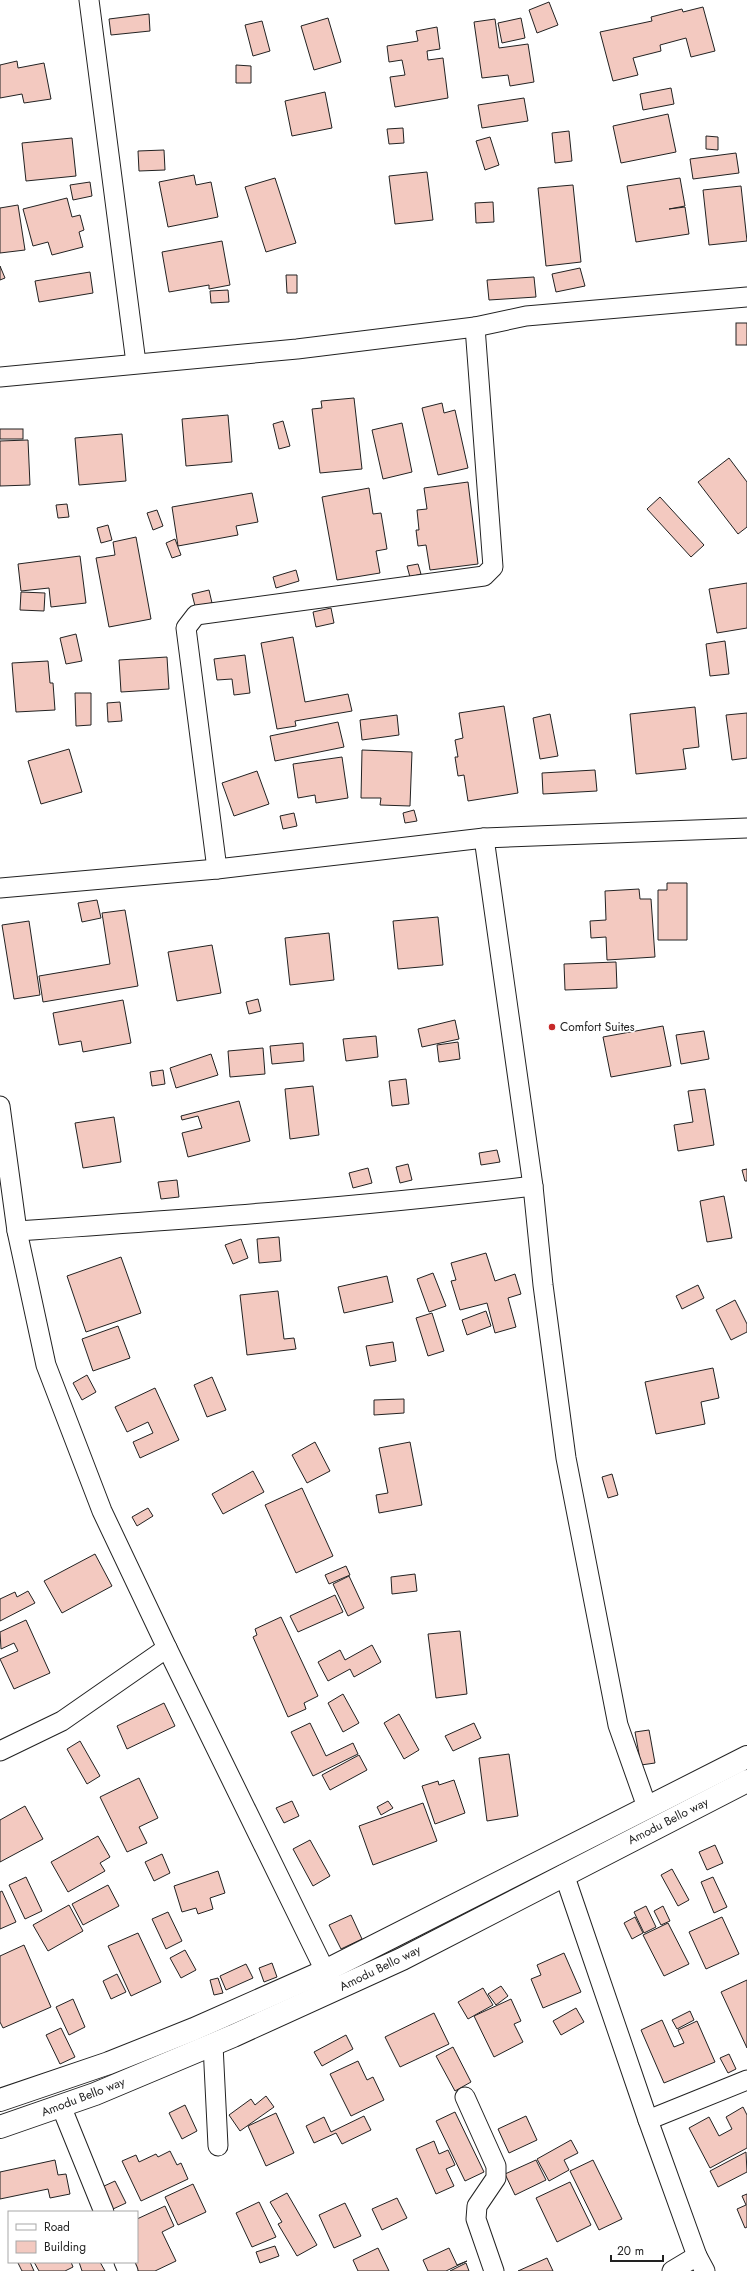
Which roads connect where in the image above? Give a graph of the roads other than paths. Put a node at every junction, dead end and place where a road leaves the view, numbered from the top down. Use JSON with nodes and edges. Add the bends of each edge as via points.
{"nodes":[{"id":1,"x":89,"y":0,"type":"edge"},
{"id":2,"x":747,"y":297,"type":"edge"},
{"id":3,"x":475,"y":326,"type":"junction"},
{"id":4,"x":136,"y":362,"type":"junction"},
{"id":5,"x":0,"y":376,"type":"edge"},
{"id":6,"x":747,"y":828,"type":"edge"},
{"id":7,"x":484,"y":838,"type":"junction"},
{"id":8,"x":217,"y":870,"type":"junction"},
{"id":9,"x":0,"y":888,"type":"edge"},
{"id":10,"x":0,"y":1106,"type":"edge"},
{"id":11,"x":533,"y":1186,"type":"junction"},
{"id":12,"x":17,"y":1231,"type":"junction"},
{"id":13,"x":167,"y":1648,"type":"junction"},
{"id":14,"x":0,"y":1751,"type":"edge"},
{"id":15,"x":747,"y":1757,"type":"edge"},
{"id":16,"x":747,"y":1781,"type":"edge"},
{"id":17,"x":647,"y":1806,"type":"junction"},
{"id":18,"x":564,"y":1874,"type":"junction"},
{"id":19,"x":325,"y":1970,"type":"junction"},
{"id":20,"x":335,"y":1990,"type":"junction"},
{"id":21,"x":213,"y":2045,"type":"junction"},
{"id":22,"x":747,"y":2080,"type":"edge"},
{"id":23,"x":466,"y":2097,"type":"dead end"},
{"id":24,"x":0,"y":2100,"type":"edge"},
{"id":25,"x":61,"y":2106,"type":"junction"},
{"id":26,"x":648,"y":2120,"type":"junction"},
{"id":27,"x":0,"y":2127,"type":"edge"},
{"id":28,"x":218,"y":2146,"type":"dead end"},
{"id":29,"x":104,"y":2211,"type":"edge"},
{"id":30,"x":701,"y":2263,"type":"edge"},
{"id":31,"x":494,"y":2271,"type":"edge"},
{"id":32,"x":672,"y":2271,"type":"edge"}],
"edges":[{"from":1,"to":4,"type":"street"},
{"from":2,"to":3,"type":"street","via":[[526,316]]},
{"from":3,"to":4,"type":"street","via":[[297,349]]},
{"from":3,"to":8,"type":"street","via":[[493,567],[484,576],[196,615],[186,628]]},
{"from":4,"to":5,"type":"street"},
{"from":6,"to":7,"type":"street"},
{"from":7,"to":8,"type":"street"},
{"from":7,"to":11,"type":"street"},
{"from":8,"to":9,"type":"street"},
{"from":10,"to":12,"type":"street"},
{"from":11,"to":12,"type":"street","via":[[299,1211]]},
{"from":11,"to":17,"type":"street","via":[[543,1286],[566,1458],[618,1725]]},
{"from":12,"to":13,"type":"street","via":[[46,1365],[102,1511]]},
{"from":13,"to":14,"type":"street","via":[[62,1721]]},
{"from":13,"to":19,"type":"street"},
{"from":15,"to":17,"type":"main road","name":"Amodu Bello way"},
{"from":16,"to":18,"type":"main road","name":"Amodu Bello way"},
{"from":17,"to":19,"type":"main road","name":"Amodu Bello way"},
{"from":18,"to":20,"type":"main road","name":"Amodu Bello way","via":[[402,1959]]},
{"from":18,"to":26,"type":"street"},
{"from":19,"to":20,"type":"street"},
{"from":19,"to":24,"type":"main road","name":"Amodu Bello way","via":[[194,2029],[109,2063]]},
{"from":20,"to":21,"type":"main road","name":"Amodu Bello way"},
{"from":21,"to":25,"type":"main road","name":"Amodu Bello way"},
{"from":21,"to":28,"type":"street"},
{"from":22,"to":26,"type":"street"},
{"from":23,"to":31,"type":"street","via":[[496,2166],[496,2178],[478,2206],[476,2219]]},
{"from":25,"to":27,"type":"main road","name":"Amodu Bello way"},
{"from":25,"to":29,"type":"street"},
{"from":26,"to":30,"type":"street"},
{"from":30,"to":32,"type":"street"}]}
